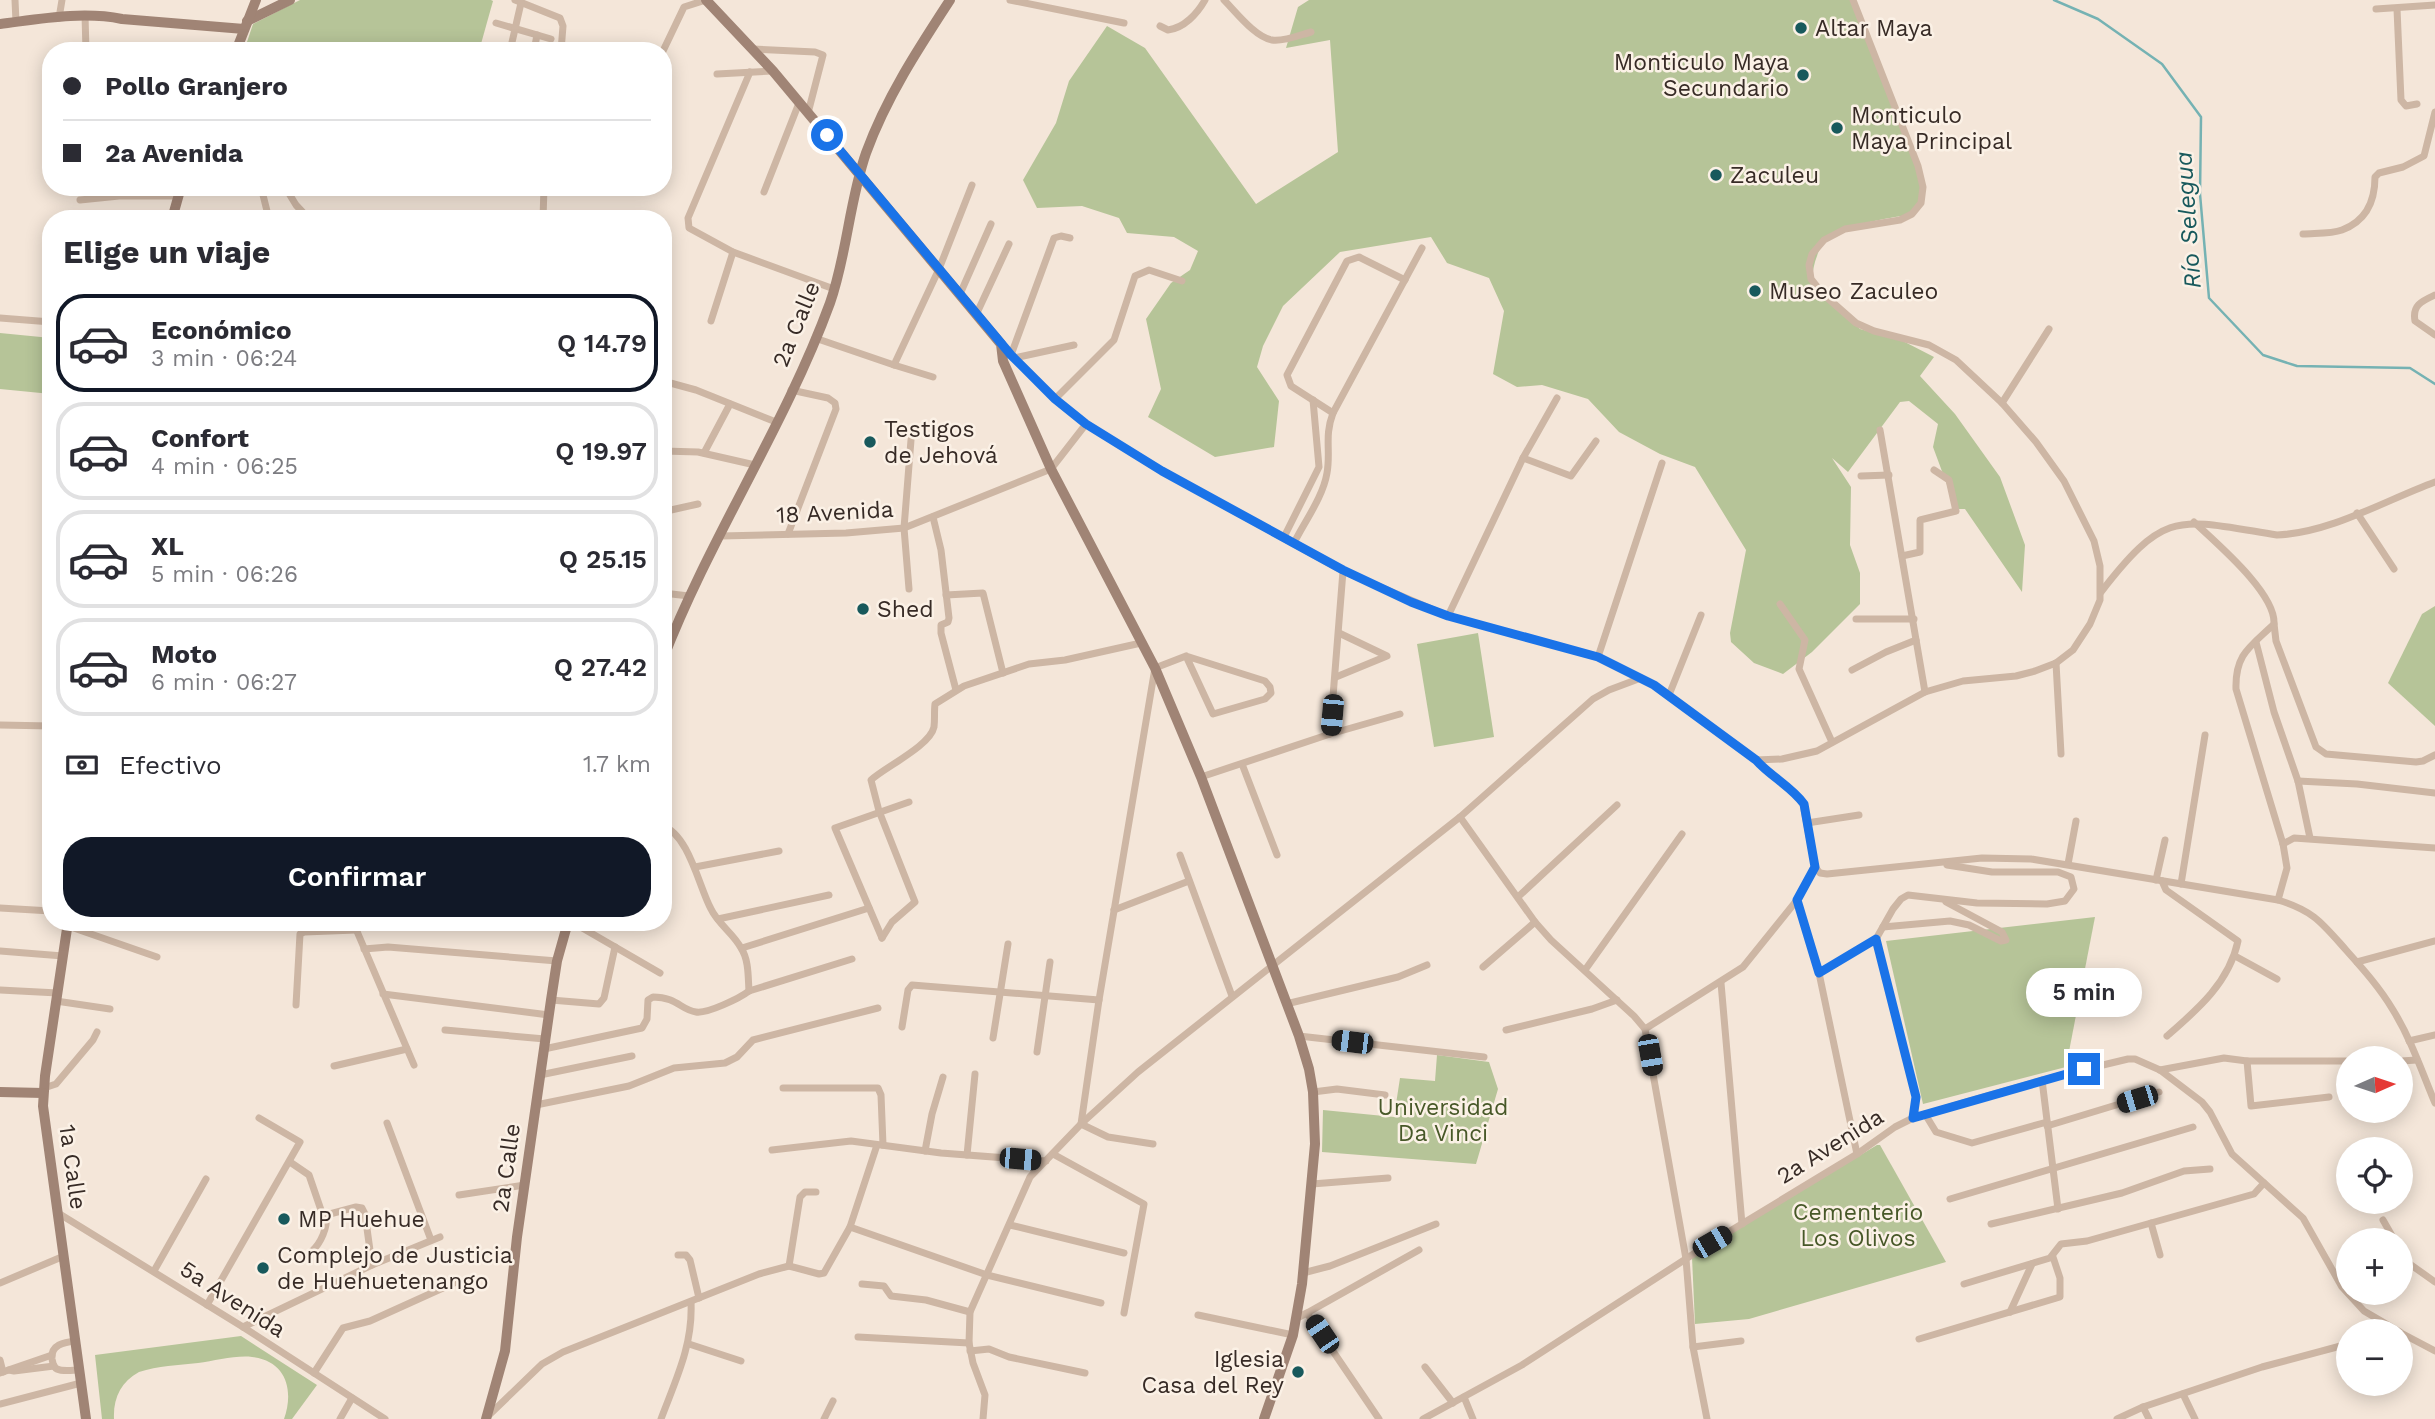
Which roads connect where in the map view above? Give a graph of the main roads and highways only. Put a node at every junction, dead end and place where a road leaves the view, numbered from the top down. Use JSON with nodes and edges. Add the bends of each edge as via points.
{"nodes":[{"id":1,"x":290,"y":0,"type":"edge"},
{"id":2,"x":706,"y":0,"type":"edge"},
{"id":3,"x":950,"y":0,"type":"edge"},
{"id":4,"x":252,"y":1,"type":"edge"},
{"id":5,"x":0,"y":24,"type":"edge"},
{"id":6,"x":246,"y":25,"type":"junction"},
{"id":7,"x":239,"y":42,"type":"edge"},
{"id":8,"x":860,"y":175,"type":"junction"},
{"id":9,"x":672,"y":637,"type":"edge"},
{"id":10,"x":67,"y":931,"type":"edge"},
{"id":11,"x":567,"y":931,"type":"edge"},
{"id":12,"x":43,"y":1091,"type":"junction"},
{"id":13,"x":0,"y":1092,"type":"edge"},
{"id":14,"x":486,"y":1418,"type":"edge"},
{"id":15,"x":86,"y":1419,"type":"edge"},
{"id":16,"x":1264,"y":1419,"type":"edge"}],
"edges":[{"from":1,"to":6,"type":"main road"},
{"from":2,"to":8,"type":"main road"},
{"from":3,"to":8,"type":"main road","name":"2a Calle","via":[[886,107]]},
{"from":4,"to":6,"type":"main road"},
{"from":5,"to":6,"type":"main road","via":[[85,15]]},
{"from":6,"to":7,"type":"main road"},
{"from":8,"to":9,"type":"main road","name":"2a Calle","via":[[834,289],[815,338]]},
{"from":8,"to":16,"type":"main road","via":[[1001,344],[1003,361],[1051,469],[1155,668],[1202,777],[1299,1036],[1313,1092],[1315,1144],[1302,1315]]},
{"from":10,"to":12,"type":"main road","name":"1a Calle"},
{"from":11,"to":14,"type":"main road","name":"2a Calle","via":[[551,1000],[505,1351]]},
{"from":12,"to":13,"type":"main road"},
{"from":12,"to":15,"type":"main road","name":"1a Calle"}]}
